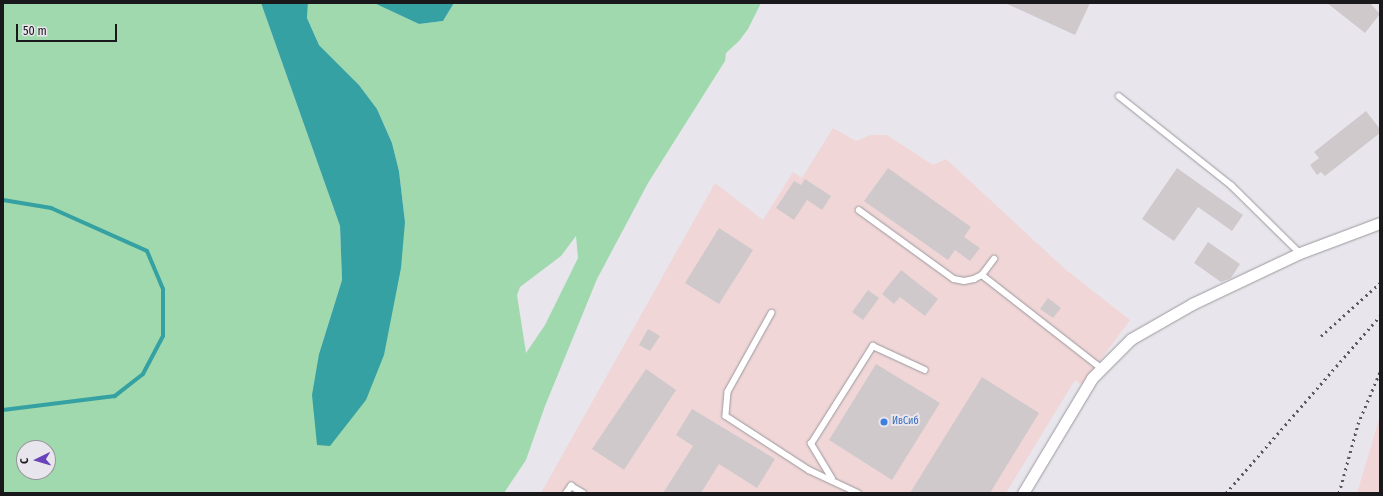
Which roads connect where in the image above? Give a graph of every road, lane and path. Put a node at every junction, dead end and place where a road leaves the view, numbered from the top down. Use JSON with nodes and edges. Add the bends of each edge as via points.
{"nodes":[{"id":1,"x":1119,"y":96,"type":"dead end"},
{"id":2,"x":859,"y":210,"type":"dead end"},
{"id":3,"x":1380,"y":223,"type":"edge"},
{"id":4,"x":1300,"y":253,"type":"junction"},
{"id":5,"x":994,"y":259,"type":"dead end"},
{"id":6,"x":982,"y":275,"type":"junction"},
{"id":7,"x":772,"y":313,"type":"dead end"},
{"id":8,"x":1101,"y":368,"type":"junction"},
{"id":9,"x":925,"y":370,"type":"dead end"},
{"id":10,"x":832,"y":479,"type":"junction"},
{"id":11,"x":566,"y":493,"type":"edge"},
{"id":12,"x":583,"y":493,"type":"edge"},
{"id":13,"x":858,"y":493,"type":"edge"},
{"id":14,"x":1023,"y":493,"type":"edge"}],
"edges":[{"from":1,"to":4,"type":"lane","via":[[1232,186]]},
{"from":2,"to":6,"type":"lane","via":[[954,279],[964,281]]},
{"from":3,"to":4,"type":"street"},
{"from":4,"to":8,"type":"street","via":[[1192,304],[1131,338]]},
{"from":5,"to":6,"type":"lane"},
{"from":6,"to":8,"type":"lane"},
{"from":7,"to":10,"type":"lane","via":[[728,392],[726,416],[809,470]]},
{"from":8,"to":14,"type":"street","via":[[1078,399]]},
{"from":9,"to":10,"type":"lane","via":[[874,346],[811,444]]},
{"from":10,"to":13,"type":"lane"},
{"from":11,"to":12,"type":"lane","via":[[571,486]]}]}
